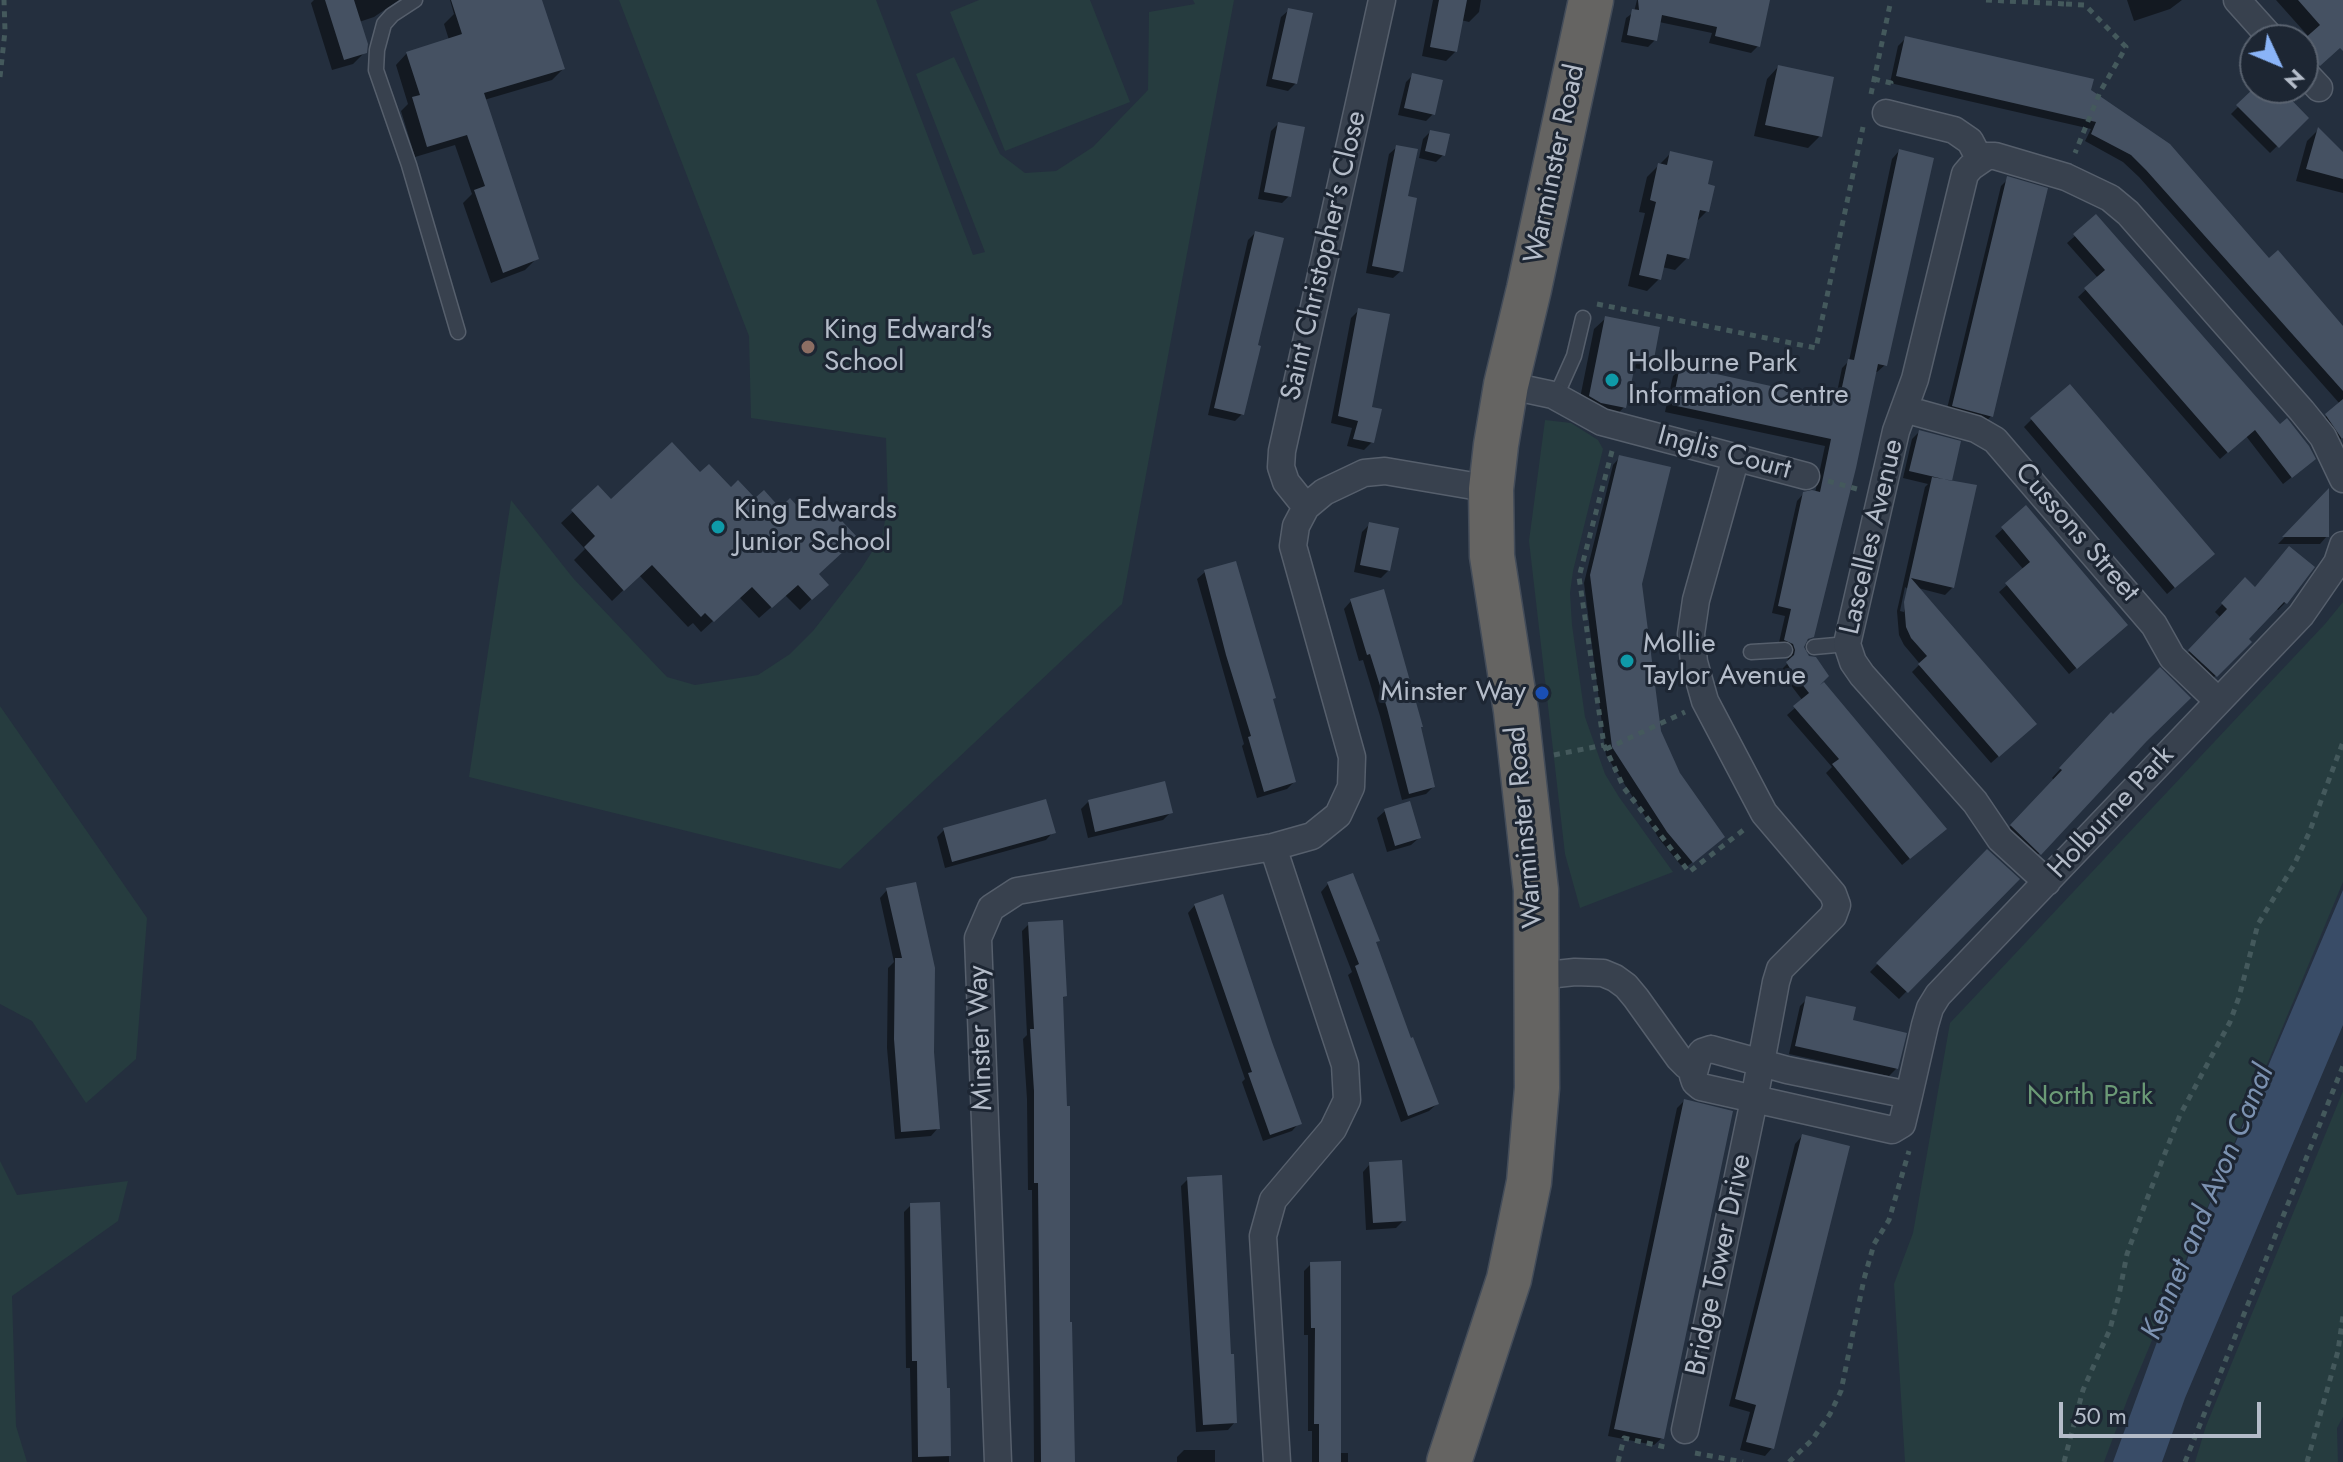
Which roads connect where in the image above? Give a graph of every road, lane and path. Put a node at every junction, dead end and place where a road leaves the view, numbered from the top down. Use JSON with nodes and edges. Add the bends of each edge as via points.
{"nodes":[{"id":1,"x":4,"y":0,"type":"edge"},
{"id":2,"x":415,"y":0,"type":"edge"},
{"id":3,"x":1382,"y":0,"type":"edge"},
{"id":4,"x":1591,"y":0,"type":"edge"},
{"id":5,"x":1891,"y":0,"type":"edge"},
{"id":6,"x":1986,"y":0,"type":"edge"},
{"id":7,"x":2237,"y":0,"type":"edge"},
{"id":8,"x":2067,"y":2,"type":"edge"},
{"id":9,"x":2259,"y":24,"type":"edge"},
{"id":10,"x":0,"y":77,"type":"edge"},
{"id":11,"x":1874,"y":110,"type":"junction"},
{"id":12,"x":2073,"y":158,"type":"dead end"},
{"id":13,"x":1972,"y":167,"type":"junction"},
{"id":14,"x":1591,"y":303,"type":"dead end"},
{"id":15,"x":1583,"y":318,"type":"dead end"},
{"id":16,"x":458,"y":332,"type":"dead end"},
{"id":17,"x":1506,"y":385,"type":"junction"},
{"id":18,"x":1553,"y":395,"type":"junction"},
{"id":19,"x":1904,"y":409,"type":"junction"},
{"id":20,"x":1618,"y":427,"type":"junction"},
{"id":21,"x":1736,"y":457,"type":"junction"},
{"id":22,"x":1806,"y":476,"type":"joint"},
{"id":23,"x":2343,"y":479,"type":"edge"},
{"id":24,"x":1491,"y":489,"type":"junction"},
{"id":25,"x":1881,"y":495,"type":"junction"},
{"id":26,"x":1306,"y":507,"type":"junction"},
{"id":27,"x":2343,"y":545,"type":"edge"},
{"id":28,"x":1847,"y":644,"type":"junction"},
{"id":29,"x":1814,"y":647,"type":"dead end"},
{"id":30,"x":1785,"y":650,"type":"dead end"},
{"id":31,"x":1751,"y":652,"type":"dead end"},
{"id":32,"x":2218,"y":701,"type":"junction"},
{"id":33,"x":1680,"y":715,"type":"dead end"},
{"id":34,"x":2343,"y":742,"type":"edge"},
{"id":35,"x":1605,"y":747,"type":"junction"},
{"id":36,"x":1557,"y":755,"type":"dead end"},
{"id":37,"x":1764,"y":813,"type":"junction"},
{"id":38,"x":1273,"y":847,"type":"junction"},
{"id":39,"x":2047,"y":882,"type":"junction"},
{"id":40,"x":1537,"y":976,"type":"junction"},
{"id":41,"x":1760,"y":1062,"type":"junction"},
{"id":42,"x":2343,"y":1066,"type":"edge"},
{"id":43,"x":1695,"y":1068,"type":"junction"},
{"id":44,"x":1909,"y":1095,"type":"junction"},
{"id":45,"x":1754,"y":1100,"type":"junction"},
{"id":46,"x":1910,"y":1152,"type":"dead end"},
{"id":47,"x":2343,"y":1316,"type":"edge"},
{"id":48,"x":1685,"y":1430,"type":"dead end"},
{"id":49,"x":1656,"y":1445,"type":"dead end"},
{"id":50,"x":998,"y":1462,"type":"edge"},
{"id":51,"x":1277,"y":1462,"type":"edge"},
{"id":52,"x":1449,"y":1462,"type":"edge"},
{"id":53,"x":1618,"y":1462,"type":"edge"},
{"id":54,"x":1789,"y":1462,"type":"edge"},
{"id":55,"x":2064,"y":1462,"type":"edge"},
{"id":56,"x":2185,"y":1462,"type":"edge"},
{"id":57,"x":2307,"y":1462,"type":"edge"}],
"edges":[{"from":1,"to":10,"type":"path"},
{"from":2,"to":16,"type":"lane","via":[[384,24],[376,70]]},
{"from":3,"to":26,"type":"street","name":"Saint Christopher's Close","via":[[1282,451],[1286,482]]},
{"from":4,"to":17,"type":"highway","name":"Warminster Road"},
{"from":5,"to":11,"type":"path"},
{"from":6,"to":8,"type":"path"},
{"from":7,"to":9,"type":"street"},
{"from":8,"to":12,"type":"path","via":[[2085,5],[2126,47],[2100,92]]},
{"from":11,"to":13,"type":"street","via":[[1954,130],[1970,141]]},
{"from":11,"to":14,"type":"path","via":[[1816,348]]},
{"from":13,"to":19,"type":"street","name":"Lascelles Avenue"},
{"from":13,"to":23,"type":"street","via":[[1995,156],[2066,177],[2128,213],[2323,437]]},
{"from":15,"to":18,"type":"lane","via":[[1574,356]]},
{"from":17,"to":18,"type":"street","name":"Inglis Court"},
{"from":17,"to":24,"type":"highway","name":"Warminster Road"},
{"from":18,"to":20,"type":"street","name":"Inglis Court"},
{"from":19,"to":25,"type":"street","name":"Lascelles Avenue"},
{"from":19,"to":32,"type":"street","name":"Cussons Street","via":[[1976,429],[1995,440],[2154,625],[2172,657]]},
{"from":20,"to":21,"type":"street","name":"Inglis Court"},
{"from":20,"to":35,"type":"path","via":[[1579,577]]},
{"from":21,"to":22,"type":"street","name":"Inglis Court"},
{"from":21,"to":37,"type":"street","via":[[1691,634],[1705,701]]},
{"from":22,"to":25,"type":"path"},
{"from":24,"to":26,"type":"street","via":[[1385,471],[1364,473]]},
{"from":24,"to":40,"type":"highway","name":"Warminster Road","via":[[1492,556],[1536,890]]},
{"from":25,"to":28,"type":"street","name":"Lascelles Avenue"},
{"from":26,"to":38,"type":"street","name":"Minster Way","via":[[1293,546],[1352,757],[1351,787],[1338,815],[1312,836]]},
{"from":27,"to":32,"type":"street","name":"Holburne Park","via":[[2337,563],[2301,615]]},
{"from":28,"to":29,"type":"lane"},
{"from":28,"to":39,"type":"street","name":"Lascelles Avenue","via":[[1862,675],[1975,802],[2000,839]]},
{"from":30,"to":31,"type":"lane"},
{"from":32,"to":39,"type":"street","name":"Holburne Park"},
{"from":33,"to":35,"type":"path"},
{"from":34,"to":55,"type":"path","via":[[2309,833],[2258,924],[2230,1022],[2180,1115],[2147,1199]]},
{"from":35,"to":36,"type":"path"},
{"from":35,"to":37,"type":"path","via":[[1624,788],[1689,872]]},
{"from":37,"to":41,"type":"street","via":[[1837,905],[1833,916],[1780,969]]},
{"from":38,"to":50,"type":"street","name":"Minster Way","via":[[1017,891],[991,908],[978,938]]},
{"from":38,"to":51,"type":"street","via":[[1345,1065],[1347,1100],[1333,1129],[1273,1200],[1263,1236]]},
{"from":39,"to":44,"type":"street","name":"Holburne Park","via":[[1938,995],[1930,1008]]},
{"from":40,"to":43,"type":"street","via":[[1575,972],[1615,978],[1679,1058]]},
{"from":40,"to":52,"type":"highway","name":"Warminster Road","via":[[1537,1088],[1529,1182],[1509,1279]]},
{"from":41,"to":43,"type":"street","via":[[1711,1049],[1702,1052]]},
{"from":41,"to":44,"type":"street"},
{"from":41,"to":45,"type":"street"},
{"from":42,"to":56,"type":"path"},
{"from":43,"to":45,"type":"street","name":"Holburne Park","via":[[1693,1076],[1701,1087]]},
{"from":44,"to":45,"type":"street","name":"Holburne Park","via":[[1902,1124],[1892,1130]]},
{"from":45,"to":48,"type":"street","name":"Bridge Tower Drive"},
{"from":46,"to":54,"type":"path","via":[[1889,1220],[1874,1244],[1841,1391],[1812,1440]]},
{"from":47,"to":57,"type":"path"},
{"from":49,"to":53,"type":"path","via":[[1624,1438]]}]}
